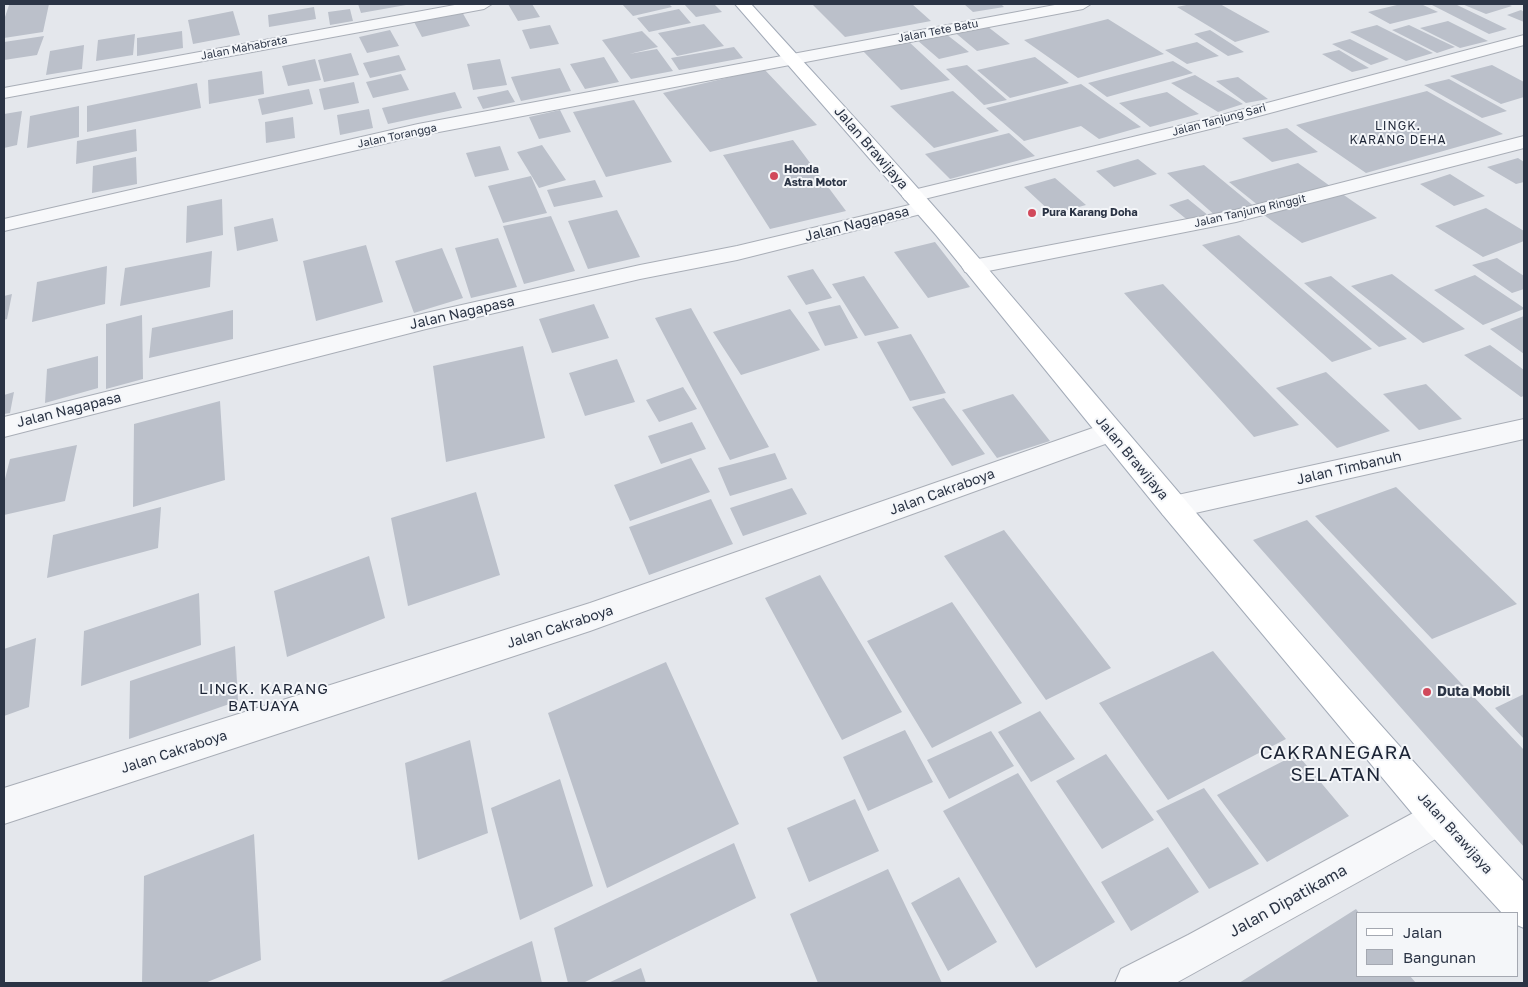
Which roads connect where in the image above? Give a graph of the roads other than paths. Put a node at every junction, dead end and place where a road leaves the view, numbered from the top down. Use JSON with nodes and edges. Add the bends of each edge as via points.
{"nodes":[{"id":1,"x":484,"y":4,"type":"edge"},
{"id":2,"x":743,"y":4,"type":"edge"},
{"id":3,"x":1083,"y":4,"type":"edge"},
{"id":4,"x":1524,"y":40,"type":"edge"},
{"id":5,"x":792,"y":58,"type":"junction"},
{"id":6,"x":4,"y":93,"type":"edge"},
{"id":7,"x":1524,"y":142,"type":"edge"},
{"id":8,"x":917,"y":202,"type":"junction"},
{"id":9,"x":4,"y":225,"type":"edge"},
{"id":10,"x":973,"y":267,"type":"junction"},
{"id":11,"x":4,"y":427,"type":"edge"},
{"id":12,"x":1524,"y":429,"type":"edge"},
{"id":13,"x":1110,"y":432,"type":"junction"},
{"id":14,"x":1173,"y":507,"type":"junction"},
{"id":15,"x":4,"y":806,"type":"edge"},
{"id":16,"x":1439,"y":817,"type":"junction"},
{"id":17,"x":1524,"y":909,"type":"edge"},
{"id":18,"x":1135,"y":983,"type":"edge"}],
"edges":[{"from":1,"to":6,"type":"street","name":"Jalan Mahabrata"},
{"from":2,"to":5,"type":"main road","name":"Jalan Brawijaya"},
{"from":3,"to":5,"type":"street","name":"Jalan Tete Batu"},
{"from":4,"to":8,"type":"street","name":"Jalan Tanjung Sari"},
{"from":5,"to":8,"type":"main road","name":"Jalan Brawijaya"},
{"from":5,"to":9,"type":"street","name":"Jalan Torangga","via":[[418,130]]},
{"from":7,"to":10,"type":"street","name":"Jalan Tanjung Ringgit","via":[[1236,216]]},
{"from":8,"to":10,"type":"main road","name":"Jalan Brawijaya"},
{"from":8,"to":11,"type":"street","name":"Jalan Nagapasa","via":[[737,253],[426,321]]},
{"from":10,"to":13,"type":"main road","name":"Jalan Brawijaya"},
{"from":12,"to":14,"type":"street","name":"Jalan Timbanuh"},
{"from":13,"to":14,"type":"main road","name":"Jalan Brawijaya"},
{"from":13,"to":15,"type":"street","name":"Jalan Cakraboya","via":[[590,617]]},
{"from":14,"to":16,"type":"main road","name":"Jalan Brawijaya"},
{"from":16,"to":17,"type":"main road","name":"Jalan Brawijaya"},
{"from":16,"to":18,"type":"street","name":"Jalan Dipatikama"}]}
